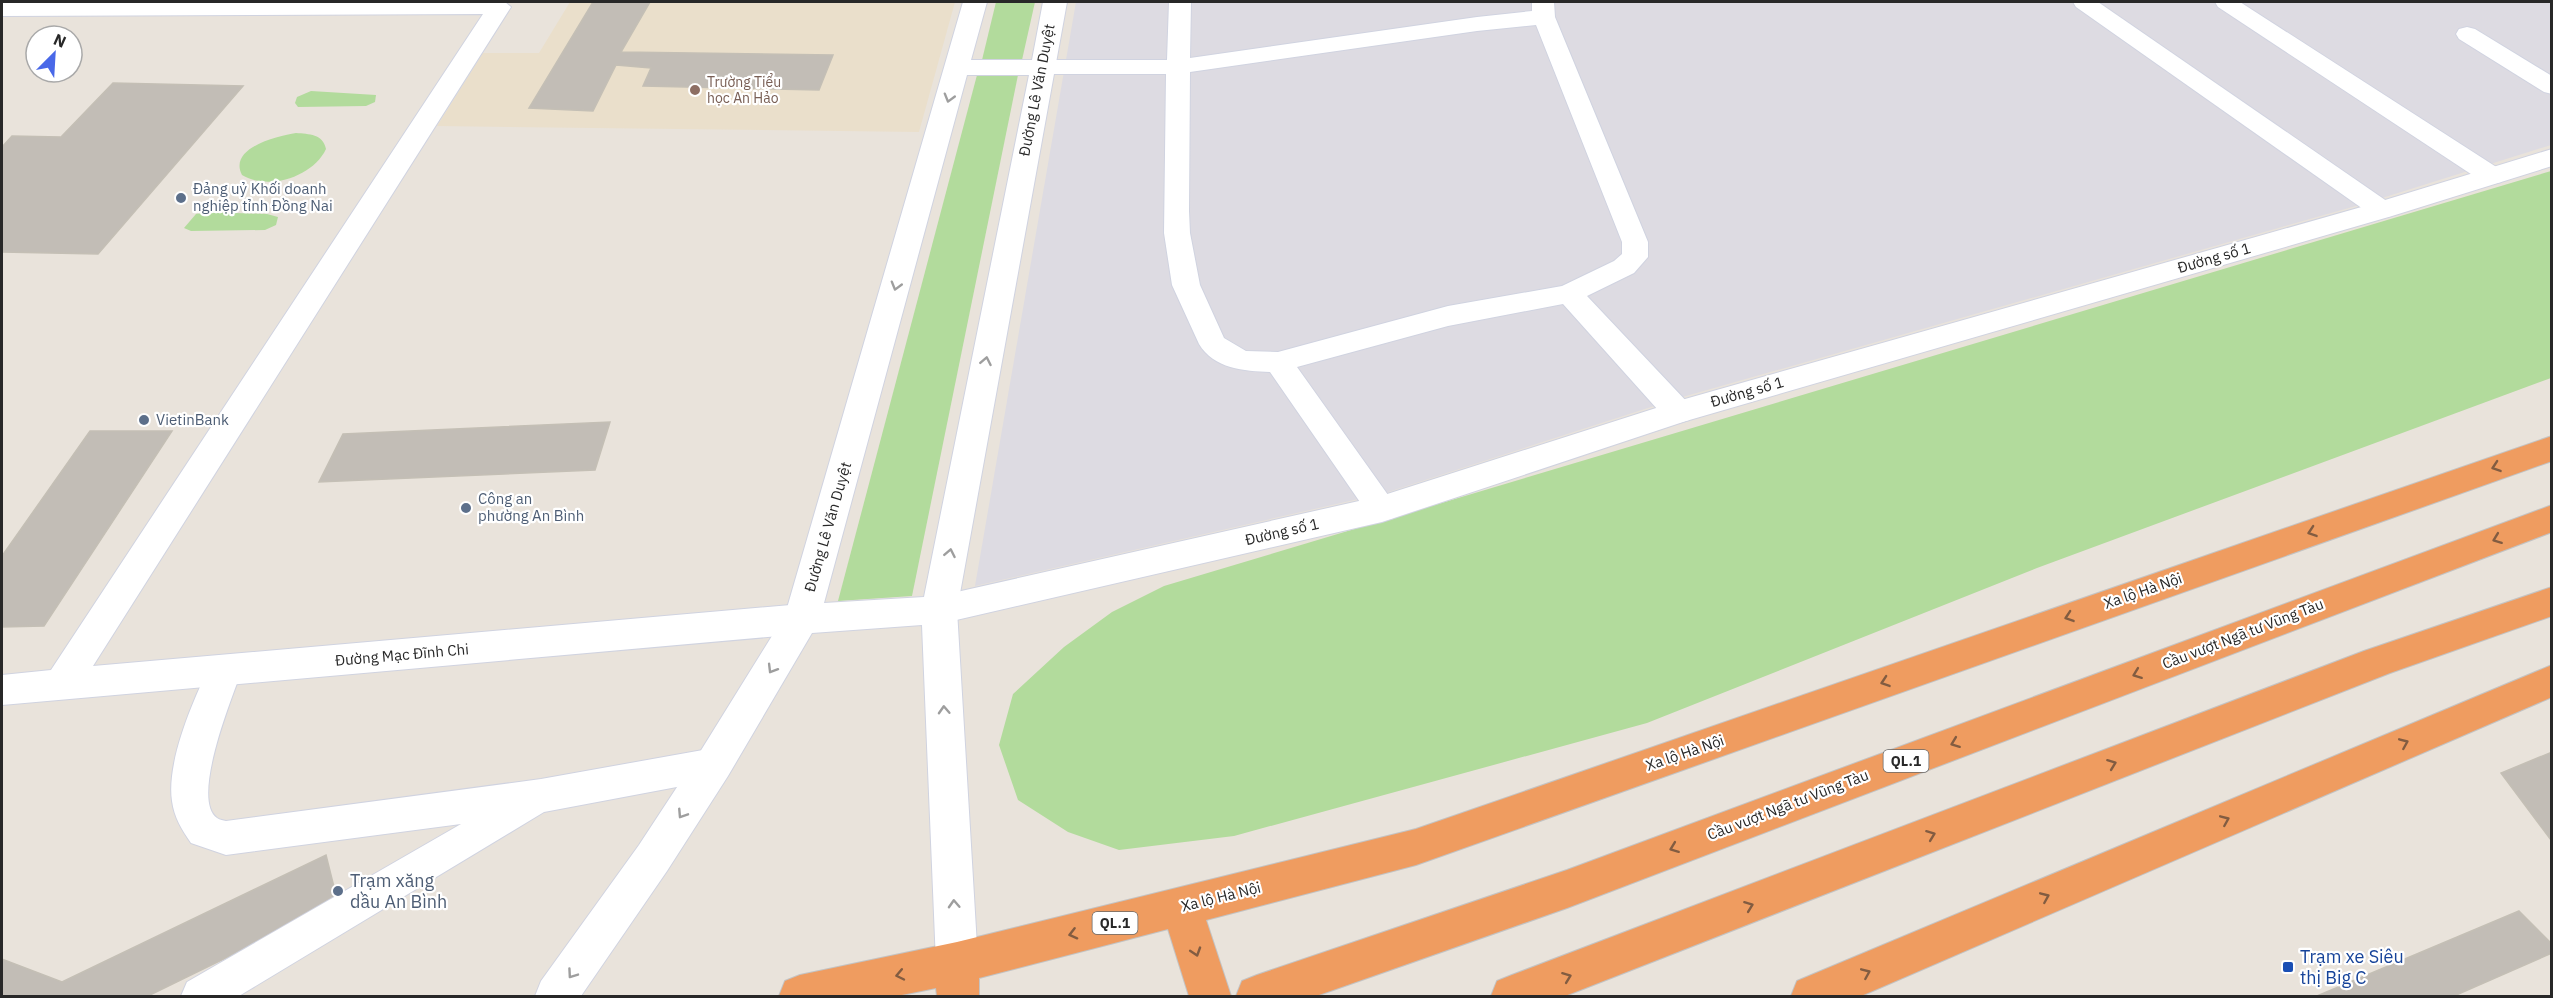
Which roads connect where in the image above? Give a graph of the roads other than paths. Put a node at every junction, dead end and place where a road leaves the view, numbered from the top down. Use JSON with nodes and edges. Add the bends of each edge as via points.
{"nodes":[{"id":1,"x":975,"y":2,"type":"edge"},
{"id":2,"x":1055,"y":2,"type":"edge"},
{"id":3,"x":1180,"y":2,"type":"edge"},
{"id":4,"x":2084,"y":2,"type":"edge"},
{"id":5,"x":2226,"y":2,"type":"edge"},
{"id":6,"x":500,"y":4,"type":"edge"},
{"id":7,"x":2,"y":9,"type":"edge"},
{"id":8,"x":1544,"y":9,"type":"edge"},
{"id":9,"x":2467,"y":34,"type":"dead end"},
{"id":10,"x":1041,"y":67,"type":"junction"},
{"id":11,"x":1179,"y":67,"type":"junction"},
{"id":12,"x":958,"y":68,"type":"junction"},
{"id":13,"x":2552,"y":87,"type":"edge"},
{"id":14,"x":2552,"y":157,"type":"edge"},
{"id":15,"x":2492,"y":176,"type":"junction"},
{"id":16,"x":2382,"y":210,"type":"junction"},
{"id":17,"x":1569,"y":294,"type":"junction"},
{"id":18,"x":1278,"y":362,"type":"junction"},
{"id":19,"x":1678,"y":412,"type":"junction"},
{"id":20,"x":2552,"y":448,"type":"edge"},
{"id":21,"x":1382,"y":509,"type":"junction"},
{"id":22,"x":2552,"y":518,"type":"edge"},
{"id":23,"x":2552,"y":601,"type":"edge"},
{"id":24,"x":939,"y":610,"type":"junction"},
{"id":25,"x":802,"y":619,"type":"junction"},
{"id":26,"x":225,"y":670,"type":"junction"},
{"id":27,"x":61,"y":685,"type":"junction"},
{"id":28,"x":2547,"y":686,"type":"edge"},
{"id":29,"x":2,"y":690,"type":"edge"},
{"id":30,"x":714,"y":764,"type":"junction"},
{"id":31,"x":541,"y":796,"type":"junction"},
{"id":32,"x":1181,"y":907,"type":"junction"},
{"id":33,"x":958,"y":980,"type":"edge"},
{"id":34,"x":201,"y":996,"type":"edge"},
{"id":35,"x":556,"y":996,"type":"edge"},
{"id":36,"x":800,"y":996,"type":"edge"},
{"id":37,"x":1210,"y":996,"type":"edge"},
{"id":38,"x":1257,"y":996,"type":"edge"},
{"id":39,"x":1512,"y":996,"type":"edge"},
{"id":40,"x":1812,"y":996,"type":"edge"}],
"edges":[{"from":1,"to":12,"type":"street","name":"Đường Lê Văn Duyệt"},
{"from":2,"to":10,"type":"street","name":"Đường Lê Văn Duyệt"},
{"from":3,"to":11,"type":"lane"},
{"from":4,"to":16,"type":"lane"},
{"from":5,"to":15,"type":"lane"},
{"from":6,"to":7,"type":"street"},
{"from":6,"to":27,"type":"street"},
{"from":8,"to":11,"type":"lane","via":[[1477,24]]},
{"from":8,"to":17,"type":"lane","via":[[1635,242],[1635,257],[1624,267]]},
{"from":9,"to":13,"type":"lane"},
{"from":10,"to":11,"type":"lane"},
{"from":10,"to":12,"type":"street"},
{"from":24,"to":10,"type":"street","name":"Đường Lê Văn Duyệt","one_way":true},
{"from":11,"to":18,"type":"lane","via":[[1176,211],[1186,285],[1213,344],[1240,361]]},
{"from":12,"to":25,"type":"street","name":"Đường Lê Văn Duyệt","one_way":true},
{"from":14,"to":15,"type":"street","name":"Đường số 1"},
{"from":15,"to":16,"type":"street","name":"Đường số 1"},
{"from":16,"to":19,"type":"street","name":"Đường số 1"},
{"from":17,"to":18,"type":"lane","via":[[1448,316]]},
{"from":17,"to":19,"type":"lane"},
{"from":18,"to":21,"type":"lane"},
{"from":19,"to":21,"type":"street","name":"Đường số 1"},
{"from":20,"to":32,"type":"highway","name":"Xa lộ Hà Nội","number":"QL.1","one_way":true,"via":[[1416,847]]},
{"from":21,"to":24,"type":"street","name":"Đường số 1"},
{"from":22,"to":38,"type":"highway","name":"Cầu vượt Ngã tư Vũng Tàu","number":"QL.1","one_way":true,"via":[[1567,889]]},
{"from":39,"to":23,"type":"highway","one_way":true,"via":[[2377,662]]},
{"from":24,"to":25,"type":"street","name":"Đường số 1"},
{"from":33,"to":24,"type":"street","name":"Đường Lê Văn Duyệt","one_way":true},
{"from":25,"to":26,"type":"street","name":"Đường Mạc Đĩnh Chi"},
{"from":25,"to":30,"type":"street","name":"Đường Lê Văn Duyệt","one_way":true},
{"from":26,"to":27,"type":"street","name":"Đường Mạc Đĩnh Chi"},
{"from":26,"to":31,"type":"lane","via":[[201,735],[190,781],[193,814],[204,831],[226,838]]},
{"from":27,"to":29,"type":"street","name":"Đường Mạc Đĩnh Chi"},
{"from":40,"to":28,"type":"highway","one_way":true},
{"from":30,"to":31,"type":"lane"},
{"from":30,"to":35,"type":"street","name":"Đường Lê Văn Duyệt","one_way":true},
{"from":31,"to":34,"type":"lane"},
{"from":32,"to":33,"type":"highway","name":"Xa lộ Hà Nội","number":"QL.1","one_way":true},
{"from":32,"to":37,"type":"highway","one_way":true},
{"from":33,"to":36,"type":"highway","name":"Xa lộ Hà Nội","number":"QL.1","one_way":true}]}
